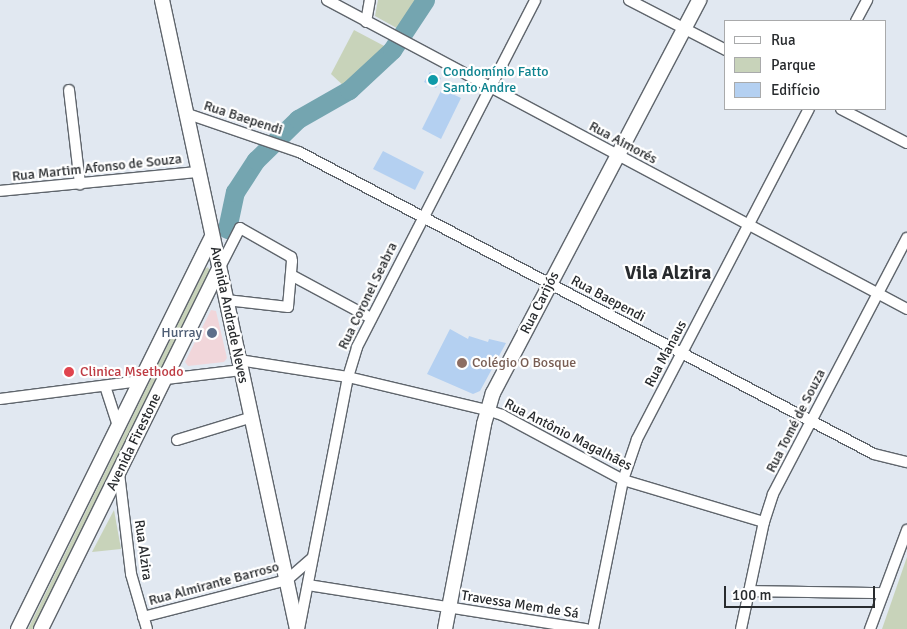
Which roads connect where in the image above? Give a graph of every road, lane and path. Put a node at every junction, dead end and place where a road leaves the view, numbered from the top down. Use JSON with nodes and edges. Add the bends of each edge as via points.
{"nodes":[{"id":1,"x":162,"y":0,"type":"edge"},
{"id":2,"x":327,"y":0,"type":"edge"},
{"id":3,"x":370,"y":0,"type":"edge"},
{"id":4,"x":535,"y":0,"type":"edge"},
{"id":5,"x":629,"y":0,"type":"edge"},
{"id":6,"x":699,"y":0,"type":"edge"},
{"id":7,"x":867,"y":0,"type":"edge"},
{"id":8,"x":857,"y":20,"type":"edge"},
{"id":9,"x":366,"y":22,"type":"junction"},
{"id":10,"x":684,"y":28,"type":"junction"},
{"id":11,"x":724,"y":49,"type":"edge"},
{"id":12,"x":490,"y":88,"type":"junction"},
{"id":13,"x":69,"y":90,"type":"dead end"},
{"id":14,"x":809,"y":110,"type":"edge"},
{"id":15,"x":843,"y":110,"type":"edge"},
{"id":16,"x":185,"y":113,"type":"junction"},
{"id":17,"x":907,"y":143,"type":"edge"},
{"id":18,"x":618,"y":155,"type":"junction"},
{"id":19,"x":198,"y":172,"type":"junction"},
{"id":20,"x":80,"y":184,"type":"junction"},
{"id":21,"x":0,"y":191,"type":"edge"},
{"id":22,"x":422,"y":218,"type":"junction"},
{"id":23,"x":749,"y":225,"type":"junction"},
{"id":24,"x":212,"y":237,"type":"junction"},
{"id":25,"x":907,"y":238,"type":"edge"},
{"id":26,"x":219,"y":269,"type":"junction"},
{"id":27,"x":291,"y":275,"type":"junction"},
{"id":28,"x":550,"y":284,"type":"junction"},
{"id":29,"x":878,"y":293,"type":"junction"},
{"id":30,"x":226,"y":300,"type":"junction"},
{"id":31,"x":907,"y":308,"type":"edge"},
{"id":32,"x":371,"y":318,"type":"junction"},
{"id":33,"x":682,"y":353,"type":"junction"},
{"id":34,"x":240,"y":365,"type":"junction"},
{"id":35,"x":348,"y":377,"type":"junction"},
{"id":36,"x":166,"y":378,"type":"junction"},
{"id":37,"x":140,"y":381,"type":"junction"},
{"id":38,"x":105,"y":386,"type":"junction"},
{"id":39,"x":0,"y":398,"type":"edge"},
{"id":40,"x":487,"y":410,"type":"junction"},
{"id":41,"x":252,"y":417,"type":"junction"},
{"id":42,"x":811,"y":422,"type":"junction"},
{"id":43,"x":118,"y":426,"type":"junction"},
{"id":44,"x":177,"y":440,"type":"dead end"},
{"id":45,"x":907,"y":462,"type":"edge"},
{"id":46,"x":120,"y":473,"type":"junction"},
{"id":47,"x":624,"y":480,"type":"junction"},
{"id":48,"x":764,"y":522,"type":"junction"},
{"id":49,"x":907,"y":530,"type":"edge"},
{"id":50,"x":313,"y":557,"type":"junction"},
{"id":51,"x":287,"y":580,"type":"junction"},
{"id":52,"x":308,"y":585,"type":"junction"},
{"id":53,"x":750,"y":591,"type":"junction"},
{"id":54,"x":883,"y":593,"type":"junction"},
{"id":55,"x":449,"y":608,"type":"junction"},
{"id":56,"x":143,"y":617,"type":"junction"},
{"id":57,"x":18,"y":629,"type":"edge"},
{"id":58,"x":41,"y":629,"type":"edge"},
{"id":59,"x":147,"y":629,"type":"edge"},
{"id":60,"x":298,"y":629,"type":"edge"},
{"id":61,"x":445,"y":629,"type":"edge"},
{"id":62,"x":588,"y":629,"type":"edge"},
{"id":63,"x":593,"y":629,"type":"edge"},
{"id":64,"x":741,"y":629,"type":"edge"},
{"id":65,"x":870,"y":629,"type":"edge"}],
"edges":[{"from":1,"to":16,"type":"main road","name":"Avenida Andrade Neves"},
{"from":2,"to":9,"type":"street","name":"Rua Aimorés"},
{"from":3,"to":9,"type":"street"},
{"from":4,"to":12,"type":"street","name":"Rua Coronel Seabra"},
{"from":5,"to":10,"type":"street"},
{"from":6,"to":10,"type":"main road","name":"Rua Carijós"},
{"from":7,"to":8,"type":"street"},
{"from":9,"to":12,"type":"street","name":"Rua Aimorés"},
{"from":10,"to":11,"type":"street"},
{"from":10,"to":18,"type":"main road","name":"Rua Carijós"},
{"from":12,"to":18,"type":"street","name":"Rua Aimorés"},
{"from":12,"to":22,"type":"street","name":"Rua Coronel Seabra"},
{"from":13,"to":20,"type":"street"},
{"from":14,"to":23,"type":"street","name":"Rua Manaus"},
{"from":15,"to":17,"type":"street"},
{"from":16,"to":19,"type":"main road","name":"Avenida Andrade Neves"},
{"from":16,"to":22,"type":"street","name":"Rua Baependi","via":[[283,145]]},
{"from":18,"to":23,"type":"street","name":"Rua Aimorés"},
{"from":18,"to":28,"type":"main road","name":"Rua Carijós"},
{"from":19,"to":20,"type":"street","name":"Rua Martim Afonso de Souza"},
{"from":19,"to":24,"type":"main road","name":"Avenida Andrade Neves"},
{"from":20,"to":21,"type":"street","name":"Rua Martim Afonso de Souza"},
{"from":22,"to":28,"type":"street","name":"Rua Baependi"},
{"from":22,"to":32,"type":"street","name":"Rua Coronel Seabra"},
{"from":23,"to":29,"type":"street","name":"Rua Aimorés"},
{"from":23,"to":33,"type":"street","name":"Rua Manaus"},
{"from":24,"to":26,"type":"main road","name":"Avenida Andrade Neves"},
{"from":24,"to":37,"type":"main road","name":"Avenida Firestone"},
{"from":25,"to":29,"type":"street","name":"Rua Tomé de Souza"},
{"from":26,"to":27,"type":"street","name":"Avenida Firestone","via":[[240,228],[291,256]]},
{"from":26,"to":30,"type":"main road","name":"Avenida Andrade Neves"},
{"from":26,"to":36,"type":"main road","name":"Avenida Firestone"},
{"from":27,"to":30,"type":"street","via":[[288,307]]},
{"from":27,"to":32,"type":"street"},
{"from":28,"to":33,"type":"street","name":"Rua Baependi"},
{"from":28,"to":40,"type":"main road","name":"Rua Carijós"},
{"from":29,"to":31,"type":"street","name":"Rua Aimorés"},
{"from":29,"to":42,"type":"street","name":"Rua Tomé de Souza"},
{"from":30,"to":34,"type":"main road","name":"Avenida Andrade Neves"},
{"from":32,"to":35,"type":"street","name":"Rua Coronel Seabra","via":[[356,347]]},
{"from":33,"to":42,"type":"street","name":"Rua Baependi"},
{"from":33,"to":47,"type":"street","name":"Rua Manaus","via":[[637,439]]},
{"from":34,"to":35,"type":"street","name":"Rua Antônio Magalhães"},
{"from":34,"to":36,"type":"street","name":"Rua Antônio Magalhães"},
{"from":34,"to":41,"type":"main road","name":"Avenida Andrade Neves"},
{"from":35,"to":40,"type":"street","name":"Rua Antônio Magalhães"},
{"from":35,"to":50,"type":"street","name":"Rua Coronel Seabra"},
{"from":36,"to":46,"type":"main road","name":"Avenida Firestone"},
{"from":37,"to":38,"type":"street"},
{"from":37,"to":43,"type":"main road","name":"Avenida Firestone"},
{"from":38,"to":39,"type":"street"},
{"from":38,"to":43,"type":"street"},
{"from":40,"to":47,"type":"street","name":"Rua Antônio Magalhães"},
{"from":40,"to":55,"type":"main road","name":"Rua Carijós"},
{"from":41,"to":44,"type":"street"},
{"from":41,"to":51,"type":"main road","name":"Avenida Andrade Neves"},
{"from":42,"to":45,"type":"street","name":"Rua Baependi","via":[[874,454]]},
{"from":42,"to":48,"type":"street","name":"Rua Tomé de Souza","via":[[773,494]]},
{"from":43,"to":57,"type":"main road","name":"Avenida Firestone"},
{"from":46,"to":56,"type":"street","name":"Rua Alzira","via":[[131,574]]},
{"from":46,"to":58,"type":"main road","name":"Avenida Firestone"},
{"from":47,"to":48,"type":"street","name":"Rua Antônio Magalhães"},
{"from":47,"to":63,"type":"street","name":"Rua Manaus"},
{"from":48,"to":53,"type":"street","name":"Rua Tomé de Souza"},
{"from":49,"to":54,"type":"street"},
{"from":50,"to":51,"type":"street","name":"Rua Almirante Barroso"},
{"from":50,"to":52,"type":"street","name":"Rua Coronel Seabra"},
{"from":51,"to":56,"type":"street","name":"Rua Almirante Barroso"},
{"from":51,"to":60,"type":"main road","name":"Avenida Andrade Neves"},
{"from":52,"to":55,"type":"street"},
{"from":52,"to":60,"type":"street","name":"Rua Coronel Seabra"},
{"from":53,"to":54,"type":"street"},
{"from":53,"to":64,"type":"street","name":"Rua Tomé de Souza"},
{"from":54,"to":65,"type":"street"},
{"from":55,"to":61,"type":"main road","name":"Rua Carijós"},
{"from":55,"to":62,"type":"street","name":"Travessa Mem de Sá"},
{"from":56,"to":59,"type":"street","name":"Rua Alzira"}]}
